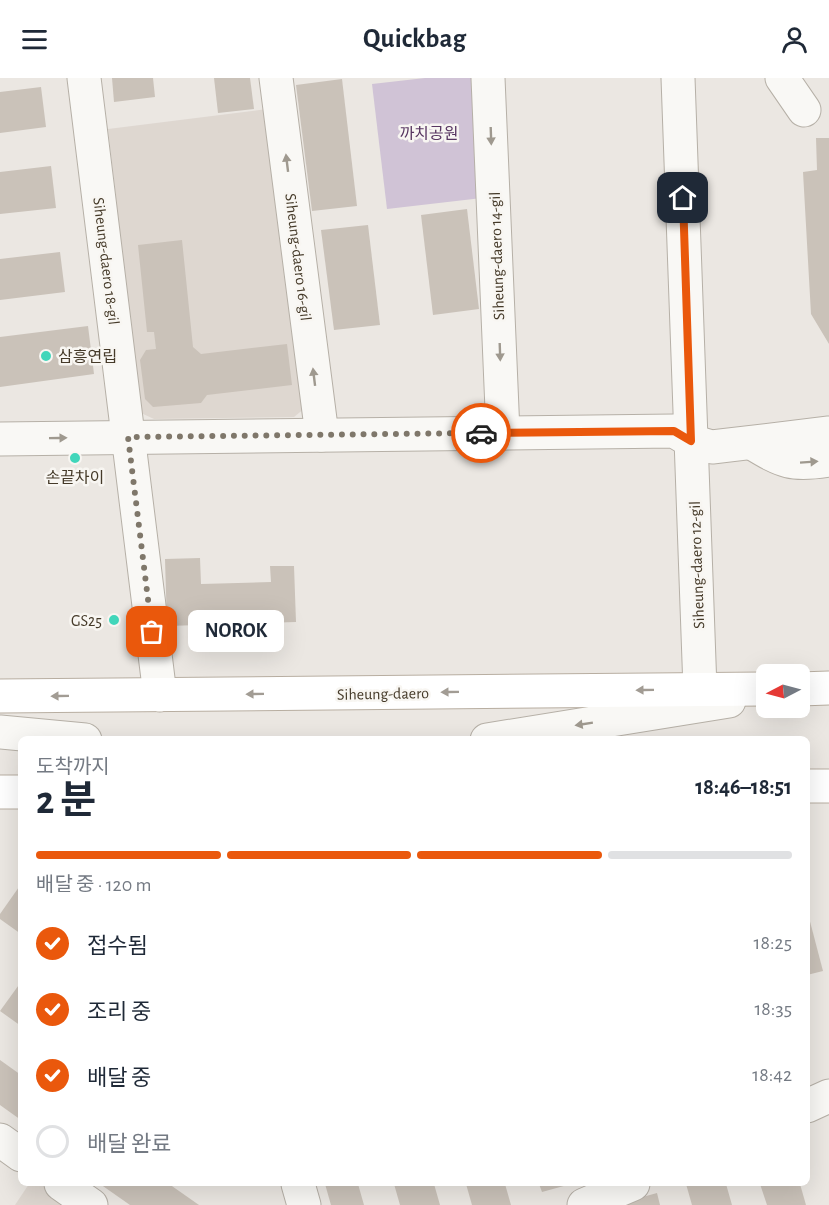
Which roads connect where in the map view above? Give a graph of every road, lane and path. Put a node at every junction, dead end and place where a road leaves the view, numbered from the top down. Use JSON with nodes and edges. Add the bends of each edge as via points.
{"nodes":[{"id":1,"x":84,"y":78,"type":"edge"},
{"id":2,"x":276,"y":78,"type":"edge"},
{"id":3,"x":488,"y":78,"type":"edge"},
{"id":4,"x":678,"y":78,"type":"edge"},
{"id":5,"x":782,"y":78,"type":"edge"},
{"id":6,"x":804,"y":110,"type":"dead end"},
{"id":7,"x":503,"y":433,"type":"junction"},
{"id":8,"x":829,"y":433,"type":"edge"},
{"id":9,"x":322,"y":435,"type":"junction"},
{"id":10,"x":128,"y":437,"type":"junction"},
{"id":11,"x":0,"y":439,"type":"edge"},
{"id":12,"x":691,"y":441,"type":"junction"},
{"id":13,"x":752,"y":443,"type":"junction"},
{"id":14,"x":829,"y":460,"type":"edge"},
{"id":15,"x":700,"y":689,"type":"junction"},
{"id":16,"x":756,"y":689,"type":"edge"},
{"id":17,"x":160,"y":695,"type":"junction"},
{"id":18,"x":0,"y":696,"type":"edge"},
{"id":19,"x":756,"y":697,"type":"edge"},
{"id":20,"x":0,"y":732,"type":"edge"},
{"id":21,"x":42,"y":736,"type":"edge"},
{"id":22,"x":512,"y":736,"type":"edge"},
{"id":23,"x":0,"y":755,"type":"edge"},
{"id":24,"x":18,"y":755,"type":"edge"},
{"id":25,"x":810,"y":786,"type":"edge"},
{"id":26,"x":829,"y":786,"type":"edge"},
{"id":27,"x":0,"y":792,"type":"edge"},
{"id":28,"x":18,"y":792,"type":"edge"},
{"id":29,"x":829,"y":1096,"type":"edge"},
{"id":30,"x":810,"y":1105,"type":"edge"},
{"id":31,"x":0,"y":1140,"type":"edge"},
{"id":32,"x":18,"y":1153,"type":"edge"},
{"id":33,"x":64,"y":1186,"type":"edge"},
{"id":34,"x":299,"y":1186,"type":"edge"},
{"id":35,"x":628,"y":1186,"type":"edge"},
{"id":36,"x":91,"y":1205,"type":"edge"},
{"id":37,"x":304,"y":1205,"type":"edge"},
{"id":38,"x":584,"y":1205,"type":"edge"}],
"edges":[{"from":1,"to":10,"type":"street","name":"Siheung-daero 18-gil"},
{"from":9,"to":2,"type":"street","name":"Siheung-daero 16-gil","one_way":true},
{"from":3,"to":7,"type":"street","name":"Siheung-daero 14-gil","one_way":true},
{"from":4,"to":12,"type":"street","name":"Siheung-daero 12-gil"},
{"from":5,"to":6,"type":"street"},
{"from":7,"to":9,"type":"street"},
{"from":7,"to":12,"type":"street","via":[[674,431]]},
{"from":8,"to":13,"type":"street"},
{"from":9,"to":10,"type":"street"},
{"from":11,"to":10,"type":"street","one_way":true},
{"from":10,"to":17,"type":"street","name":"Siheung-daero 18-gil"},
{"from":12,"to":13,"type":"street","via":[[712,447]]},
{"from":12,"to":15,"type":"street","name":"Siheung-daero 12-gil"},
{"from":13,"to":14,"type":"street","one_way":true,"via":[[779,460],[804,464]]},
{"from":15,"to":16,"type":"main road","name":"Siheung-daero"},
{"from":15,"to":17,"type":"main road","name":"Siheung-daero","one_way":true},
{"from":17,"to":18,"type":"main road","name":"Siheung-daero","one_way":true},
{"from":19,"to":22,"type":"street","one_way":true},
{"from":20,"to":21,"type":"street"},
{"from":23,"to":24,"type":"street"},
{"from":25,"to":26,"type":"main road"},
{"from":27,"to":28,"type":"main road"},
{"from":29,"to":30,"type":"street"},
{"from":31,"to":32,"type":"street"},
{"from":33,"to":36,"type":"street"},
{"from":34,"to":37,"type":"street"},
{"from":35,"to":38,"type":"street"}]}
